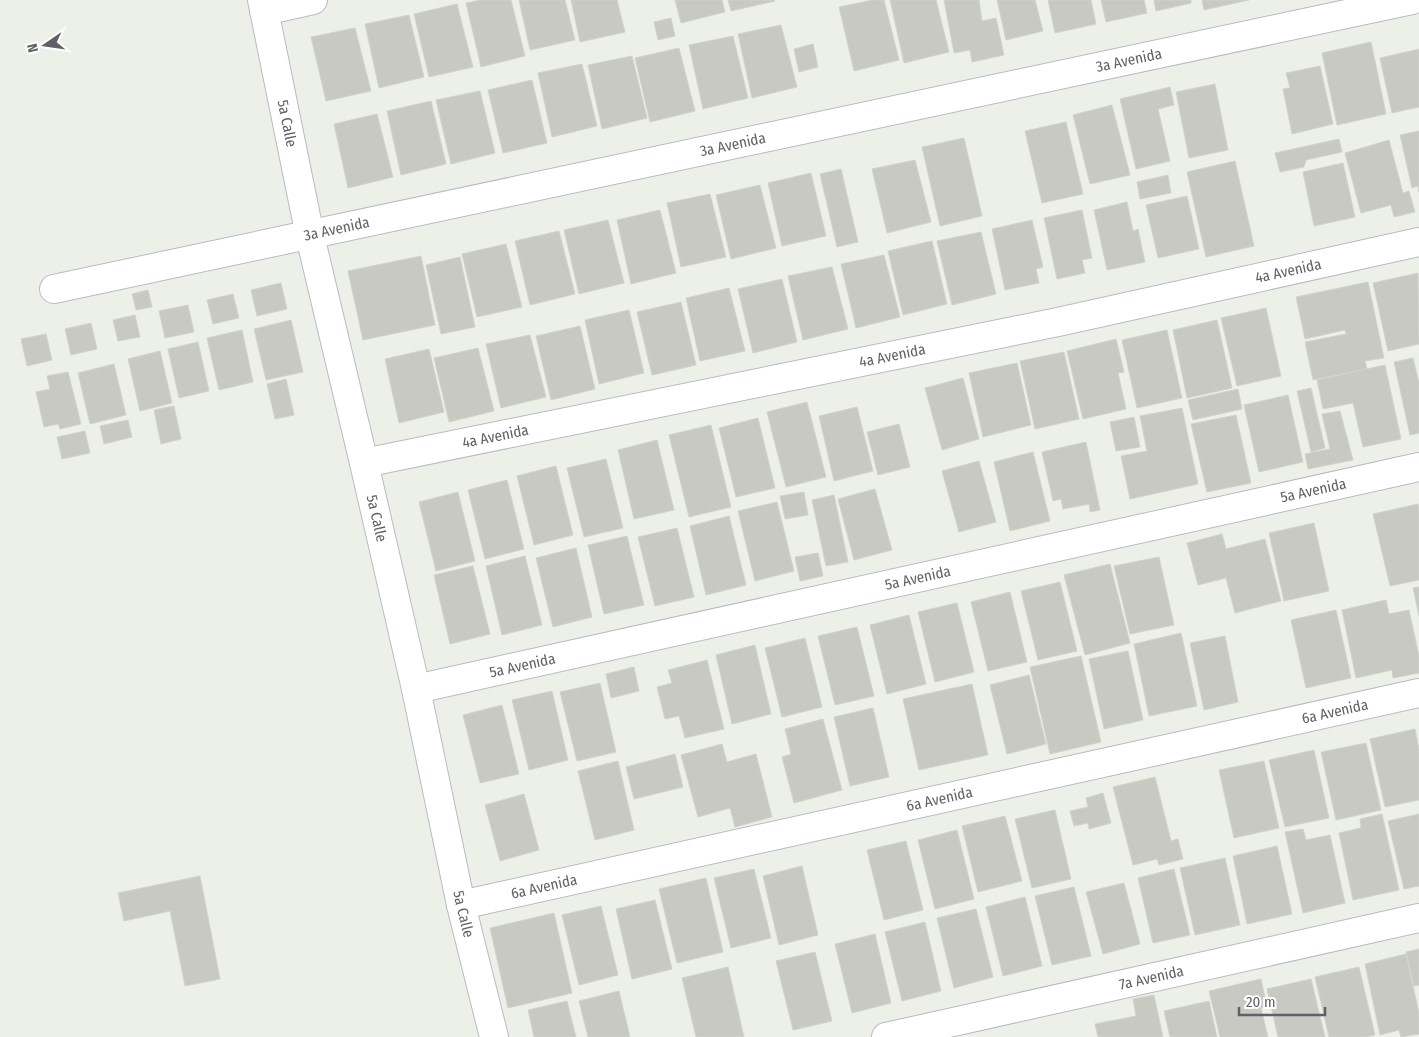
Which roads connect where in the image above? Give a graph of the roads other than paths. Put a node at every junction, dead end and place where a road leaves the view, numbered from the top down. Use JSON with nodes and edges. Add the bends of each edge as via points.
{"nodes":[{"id":1,"x":313,"y":0,"type":"edge"},
{"id":2,"x":1412,"y":0,"type":"edge"},
{"id":3,"x":263,"y":5,"type":"edge"},
{"id":4,"x":310,"y":236,"type":"junction"},
{"id":5,"x":1419,"y":242,"type":"edge"},
{"id":6,"x":54,"y":289,"type":"dead end"},
{"id":7,"x":364,"y":463,"type":"junction"},
{"id":8,"x":1419,"y":466,"type":"edge"},
{"id":9,"x":416,"y":689,"type":"junction"},
{"id":10,"x":1419,"y":693,"type":"edge"},
{"id":11,"x":461,"y":905,"type":"junction"},
{"id":12,"x":1419,"y":918,"type":"edge"},
{"id":13,"x":494,"y":1037,"type":"edge"},
{"id":14,"x":886,"y":1037,"type":"edge"}],
"edges":[{"from":1,"to":3,"type":"street"},
{"from":2,"to":4,"type":"street","name":"3a Avenida"},
{"from":3,"to":4,"type":"street","name":"5a Calle"},
{"from":4,"to":6,"type":"street","name":"3a Avenida"},
{"from":4,"to":7,"type":"street","name":"5a Calle"},
{"from":5,"to":7,"type":"street","name":"4a Avenida","via":[[1058,322]]},
{"from":7,"to":9,"type":"street","name":"5a Calle"},
{"from":8,"to":9,"type":"street","name":"5a Avenida"},
{"from":9,"to":11,"type":"street","name":"5a Calle"},
{"from":10,"to":11,"type":"street","name":"6a Avenida"},
{"from":11,"to":13,"type":"street","name":"5a Calle"},
{"from":12,"to":14,"type":"street","name":"7a Avenida"}]}
